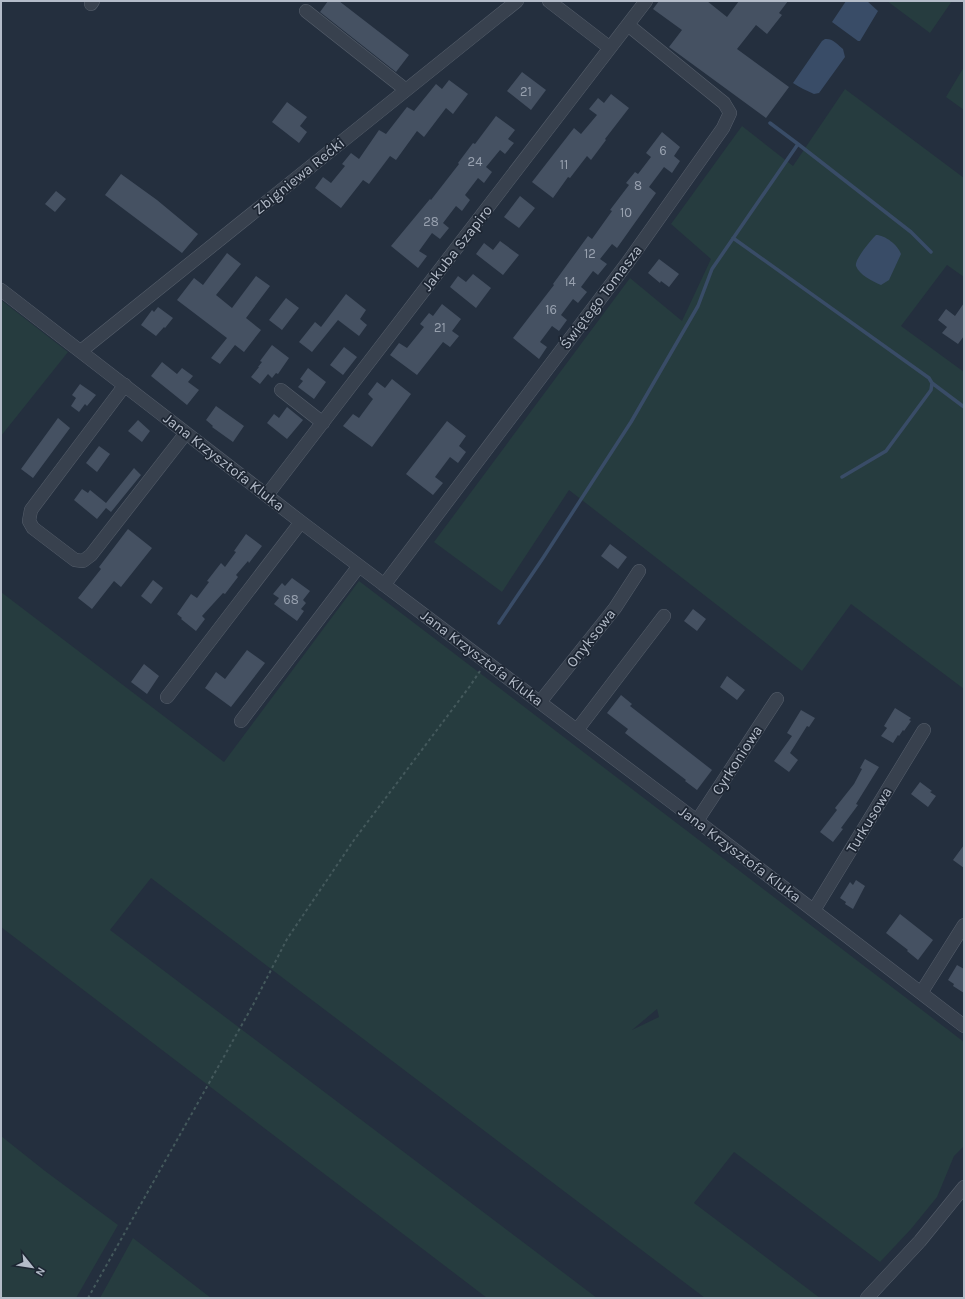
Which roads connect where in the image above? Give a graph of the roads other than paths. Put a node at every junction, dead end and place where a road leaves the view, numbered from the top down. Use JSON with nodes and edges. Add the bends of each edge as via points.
{"nodes":[{"id":1,"x":517,"y":1,"type":"edge"},
{"id":2,"x":549,"y":1,"type":"edge"},
{"id":3,"x":646,"y":1,"type":"edge"},
{"id":4,"x":306,"y":12,"type":"dead end"},
{"id":5,"x":628,"y":25,"type":"junction"},
{"id":6,"x":610,"y":48,"type":"junction"},
{"id":7,"x":406,"y":90,"type":"junction"},
{"id":8,"x":1,"y":290,"type":"edge"},
{"id":9,"x":81,"y":351,"type":"junction"},
{"id":10,"x":125,"y":385,"type":"junction"},
{"id":11,"x":280,"y":390,"type":"dead end"},
{"id":12,"x":323,"y":423,"type":"junction"},
{"id":13,"x":186,"y":433,"type":"junction"},
{"id":14,"x":267,"y":495,"type":"junction"},
{"id":15,"x":301,"y":522,"type":"junction"},
{"id":16,"x":359,"y":566,"type":"junction"},
{"id":17,"x":639,"y":571,"type":"dead end"},
{"id":18,"x":384,"y":585,"type":"junction"},
{"id":19,"x":664,"y":616,"type":"dead end"},
{"id":20,"x":166,"y":697,"type":"dead end"},
{"id":21,"x":777,"y":699,"type":"dead end"},
{"id":22,"x":540,"y":702,"type":"junction"},
{"id":23,"x":241,"y":721,"type":"dead end"},
{"id":24,"x":577,"y":730,"type":"junction"},
{"id":25,"x":924,"y":730,"type":"dead end"},
{"id":26,"x":698,"y":822,"type":"junction"},
{"id":27,"x":814,"y":910,"type":"junction"},
{"id":28,"x":964,"y":925,"type":"edge"},
{"id":29,"x":921,"y":993,"type":"junction"},
{"id":30,"x":964,"y":1026,"type":"edge"},
{"id":31,"x":964,"y":1187,"type":"edge"},
{"id":32,"x":867,"y":1298,"type":"edge"}],
"edges":[{"from":1,"to":7,"type":"street","name":"Zbigniewa Rećki"},
{"from":2,"to":6,"type":"street"},
{"from":3,"to":5,"type":"street","name":"Jakuba Szapiro"},
{"from":4,"to":7,"type":"street"},
{"from":5,"to":6,"type":"street","name":"Jakuba Szapiro"},
{"from":5,"to":18,"type":"street","name":"Świętego Tomasza","via":[[724,102],[730,113],[723,128],[628,262]]},
{"from":6,"to":12,"type":"street","name":"Jakuba Szapiro"},
{"from":7,"to":9,"type":"street","name":"Zbigniewa Rećki"},
{"from":8,"to":9,"type":"street","name":"Jana Krzysztofa Kluka"},
{"from":9,"to":10,"type":"street","name":"Jana Krzysztofa Kluka"},
{"from":10,"to":13,"type":"street","name":"Jana Krzysztofa Kluka"},
{"from":10,"to":13,"type":"street","via":[[31,510],[29,521],[33,528],[75,560],[83,561]]},
{"from":11,"to":12,"type":"street"},
{"from":12,"to":14,"type":"street","name":"Jakuba Szapiro"},
{"from":13,"to":14,"type":"street","name":"Jana Krzysztofa Kluka"},
{"from":14,"to":15,"type":"street","name":"Jana Krzysztofa Kluka"},
{"from":15,"to":16,"type":"street","name":"Jana Krzysztofa Kluka"},
{"from":15,"to":20,"type":"street"},
{"from":16,"to":18,"type":"street","name":"Jana Krzysztofa Kluka"},
{"from":16,"to":23,"type":"street"},
{"from":17,"to":22,"type":"street","name":"Onyksowa","via":[[615,608]]},
{"from":18,"to":22,"type":"street","name":"Jana Krzysztofa Kluka"},
{"from":19,"to":24,"type":"street"},
{"from":21,"to":26,"type":"street","name":"Cyrkoniowa"},
{"from":22,"to":24,"type":"street","name":"Jana Krzysztofa Kluka"},
{"from":24,"to":26,"type":"street","name":"Jana Krzysztofa Kluka"},
{"from":25,"to":27,"type":"street","name":"Turkusowa"},
{"from":26,"to":27,"type":"street","name":"Jana Krzysztofa Kluka"},
{"from":27,"to":29,"type":"street","name":"Jana Krzysztofa Kluka"},
{"from":28,"to":29,"type":"street"},
{"from":29,"to":30,"type":"street","name":"Jana Krzysztofa Kluka"},
{"from":31,"to":32,"type":"street","via":[[920,1241]]}]}
